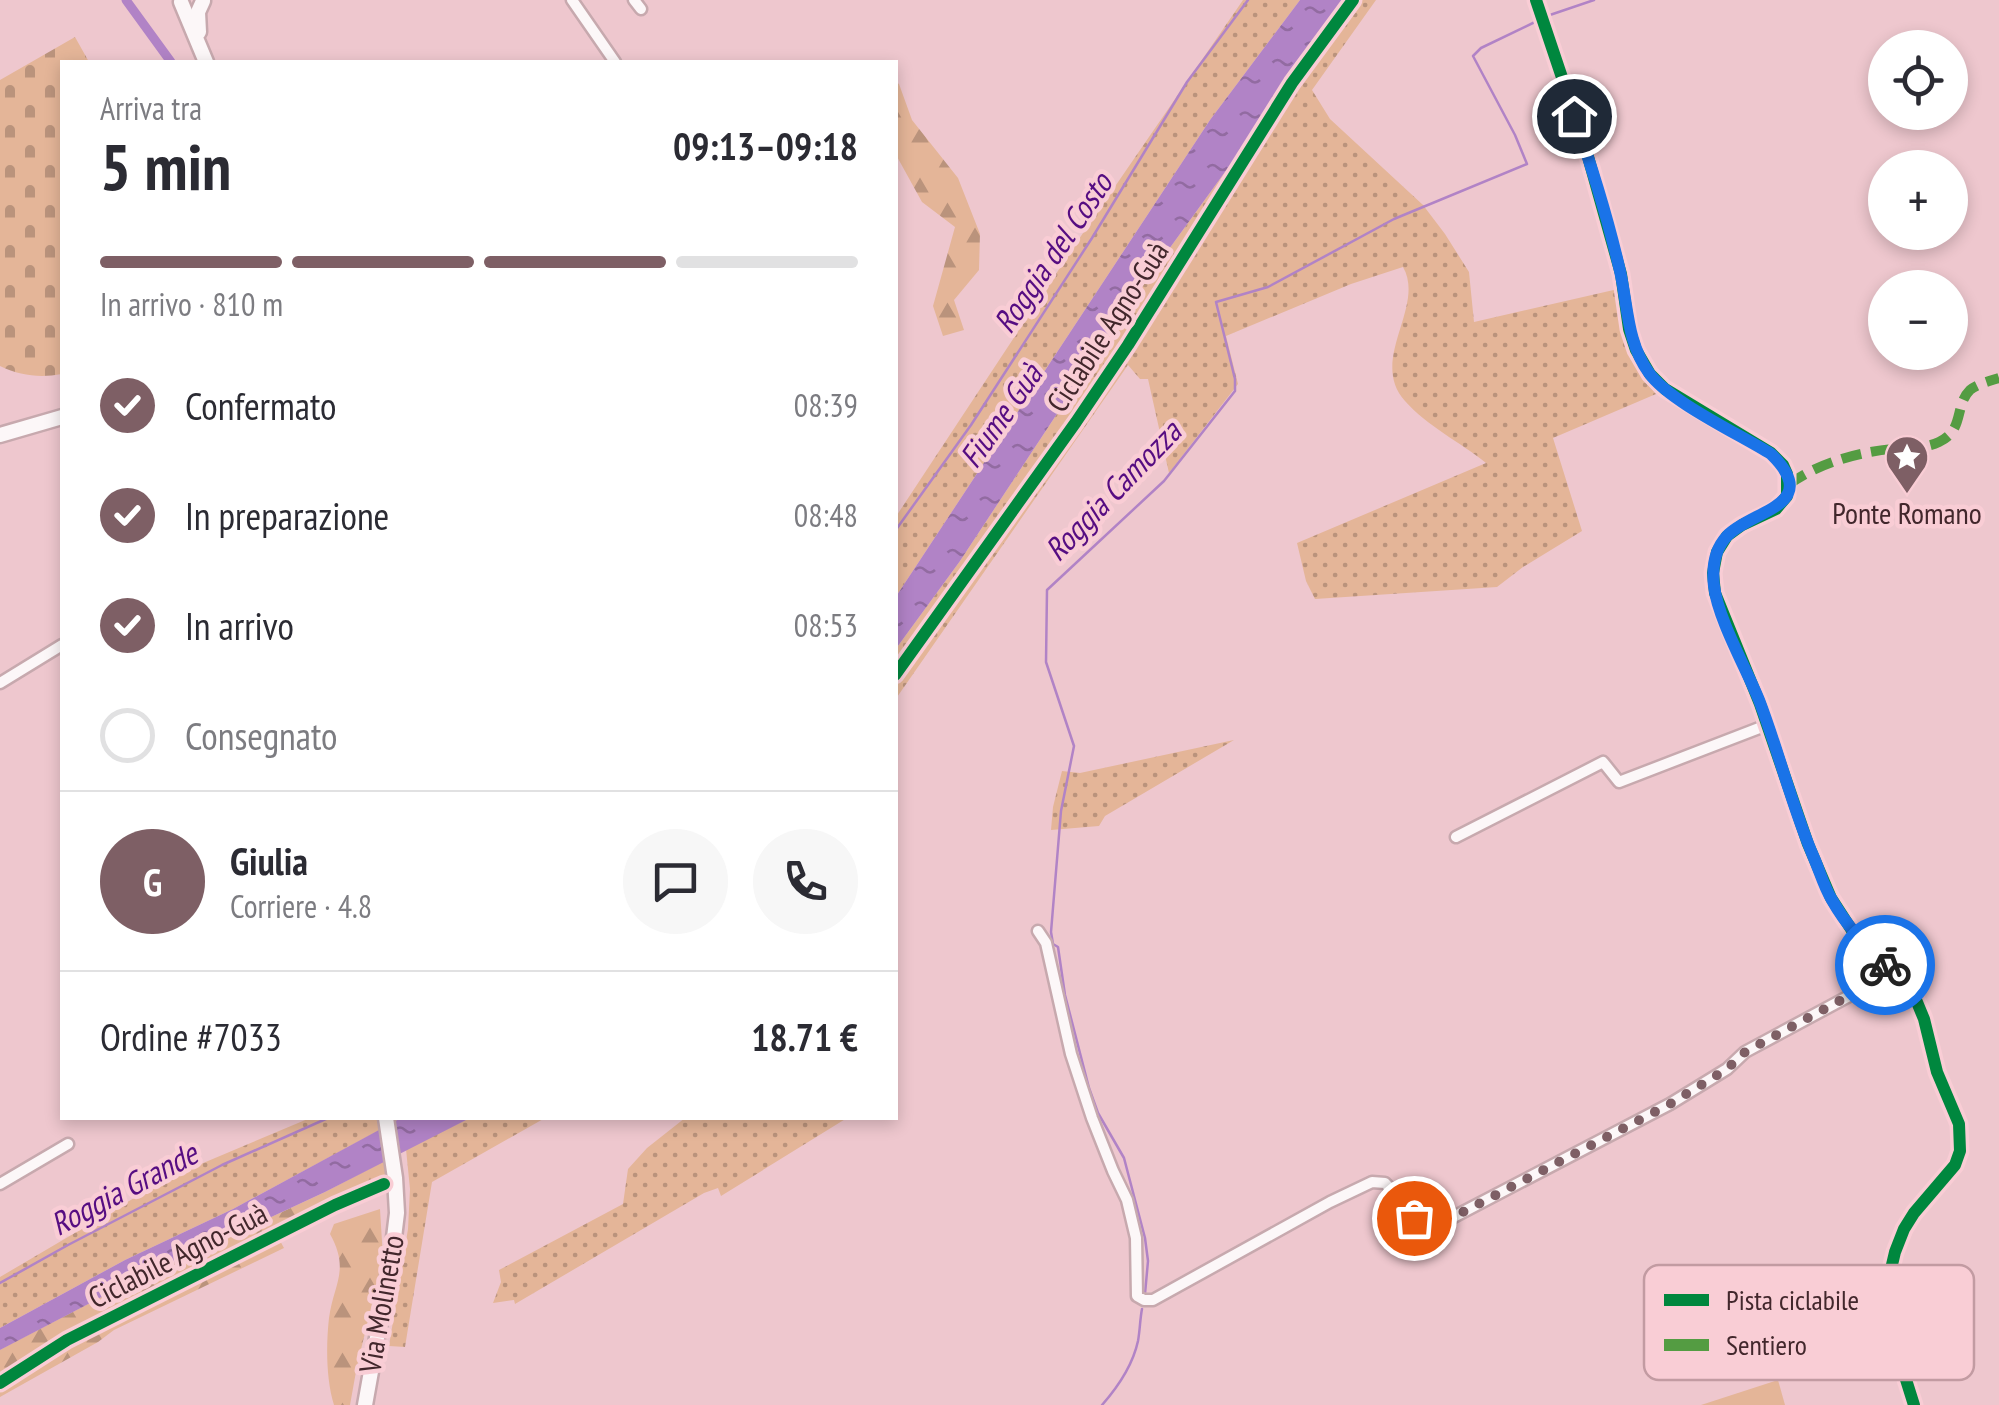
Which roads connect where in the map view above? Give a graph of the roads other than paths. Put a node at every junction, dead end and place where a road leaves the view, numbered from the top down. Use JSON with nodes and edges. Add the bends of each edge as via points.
{"nodes":[{"id":1,"x":203,"y":0,"type":"edge"},
{"id":2,"x":572,"y":0,"type":"edge"},
{"id":3,"x":1536,"y":0,"type":"edge"},
{"id":4,"x":179,"y":1,"type":"edge"},
{"id":5,"x":200,"y":47,"type":"junction"},
{"id":6,"x":205,"y":60,"type":"edge"},
{"id":7,"x":615,"y":60,"type":"edge"},
{"id":8,"x":60,"y":418,"type":"edge"},
{"id":9,"x":0,"y":435,"type":"edge"},
{"id":10,"x":60,"y":646,"type":"edge"},
{"id":11,"x":0,"y":682,"type":"edge"},
{"id":12,"x":1767,"y":725,"type":"junction"},
{"id":13,"x":1456,"y":837,"type":"dead end"},
{"id":14,"x":1038,"y":930,"type":"dead end"},
{"id":15,"x":1888,"y":968,"type":"junction"},
{"id":16,"x":386,"y":1120,"type":"edge"},
{"id":17,"x":68,"y":1144,"type":"dead end"},
{"id":18,"x":0,"y":1184,"type":"edge"},
{"id":19,"x":1891,"y":1265,"type":"edge"},
{"id":20,"x":1907,"y":1380,"type":"edge"},
{"id":21,"x":365,"y":1405,"type":"edge"},
{"id":22,"x":1914,"y":1405,"type":"edge"}],
"edges":[{"from":1,"to":4,"type":"main road"},
{"from":1,"to":5,"type":"main road"},
{"from":2,"to":7,"type":"street"},
{"from":3,"to":12,"type":"street","via":[[1590,164],[1636,350],[1665,390],[1771,454],[1788,474],[1786,496],[1776,509],[1727,536],[1713,574]]},
{"from":4,"to":5,"type":"main road"},
{"from":5,"to":6,"type":"main road"},
{"from":8,"to":9,"type":"main road"},
{"from":10,"to":11,"type":"street"},
{"from":12,"to":13,"type":"street","via":[[1618,782],[1603,762]]},
{"from":12,"to":15,"type":"street","via":[[1830,898]]},
{"from":14,"to":15,"type":"street","via":[[1092,1118],[1128,1200],[1136,1296],[1144,1300],[1372,1182],[1385,1183],[1414,1218],[1442,1223],[1670,1104]]},
{"from":15,"to":19,"type":"street","via":[[1912,990],[1960,1137],[1955,1165],[1914,1213]]},
{"from":16,"to":21,"type":"main road","name":"Via Molinetto","via":[[397,1213]]},
{"from":17,"to":18,"type":"street"},
{"from":20,"to":22,"type":"street"}]}
